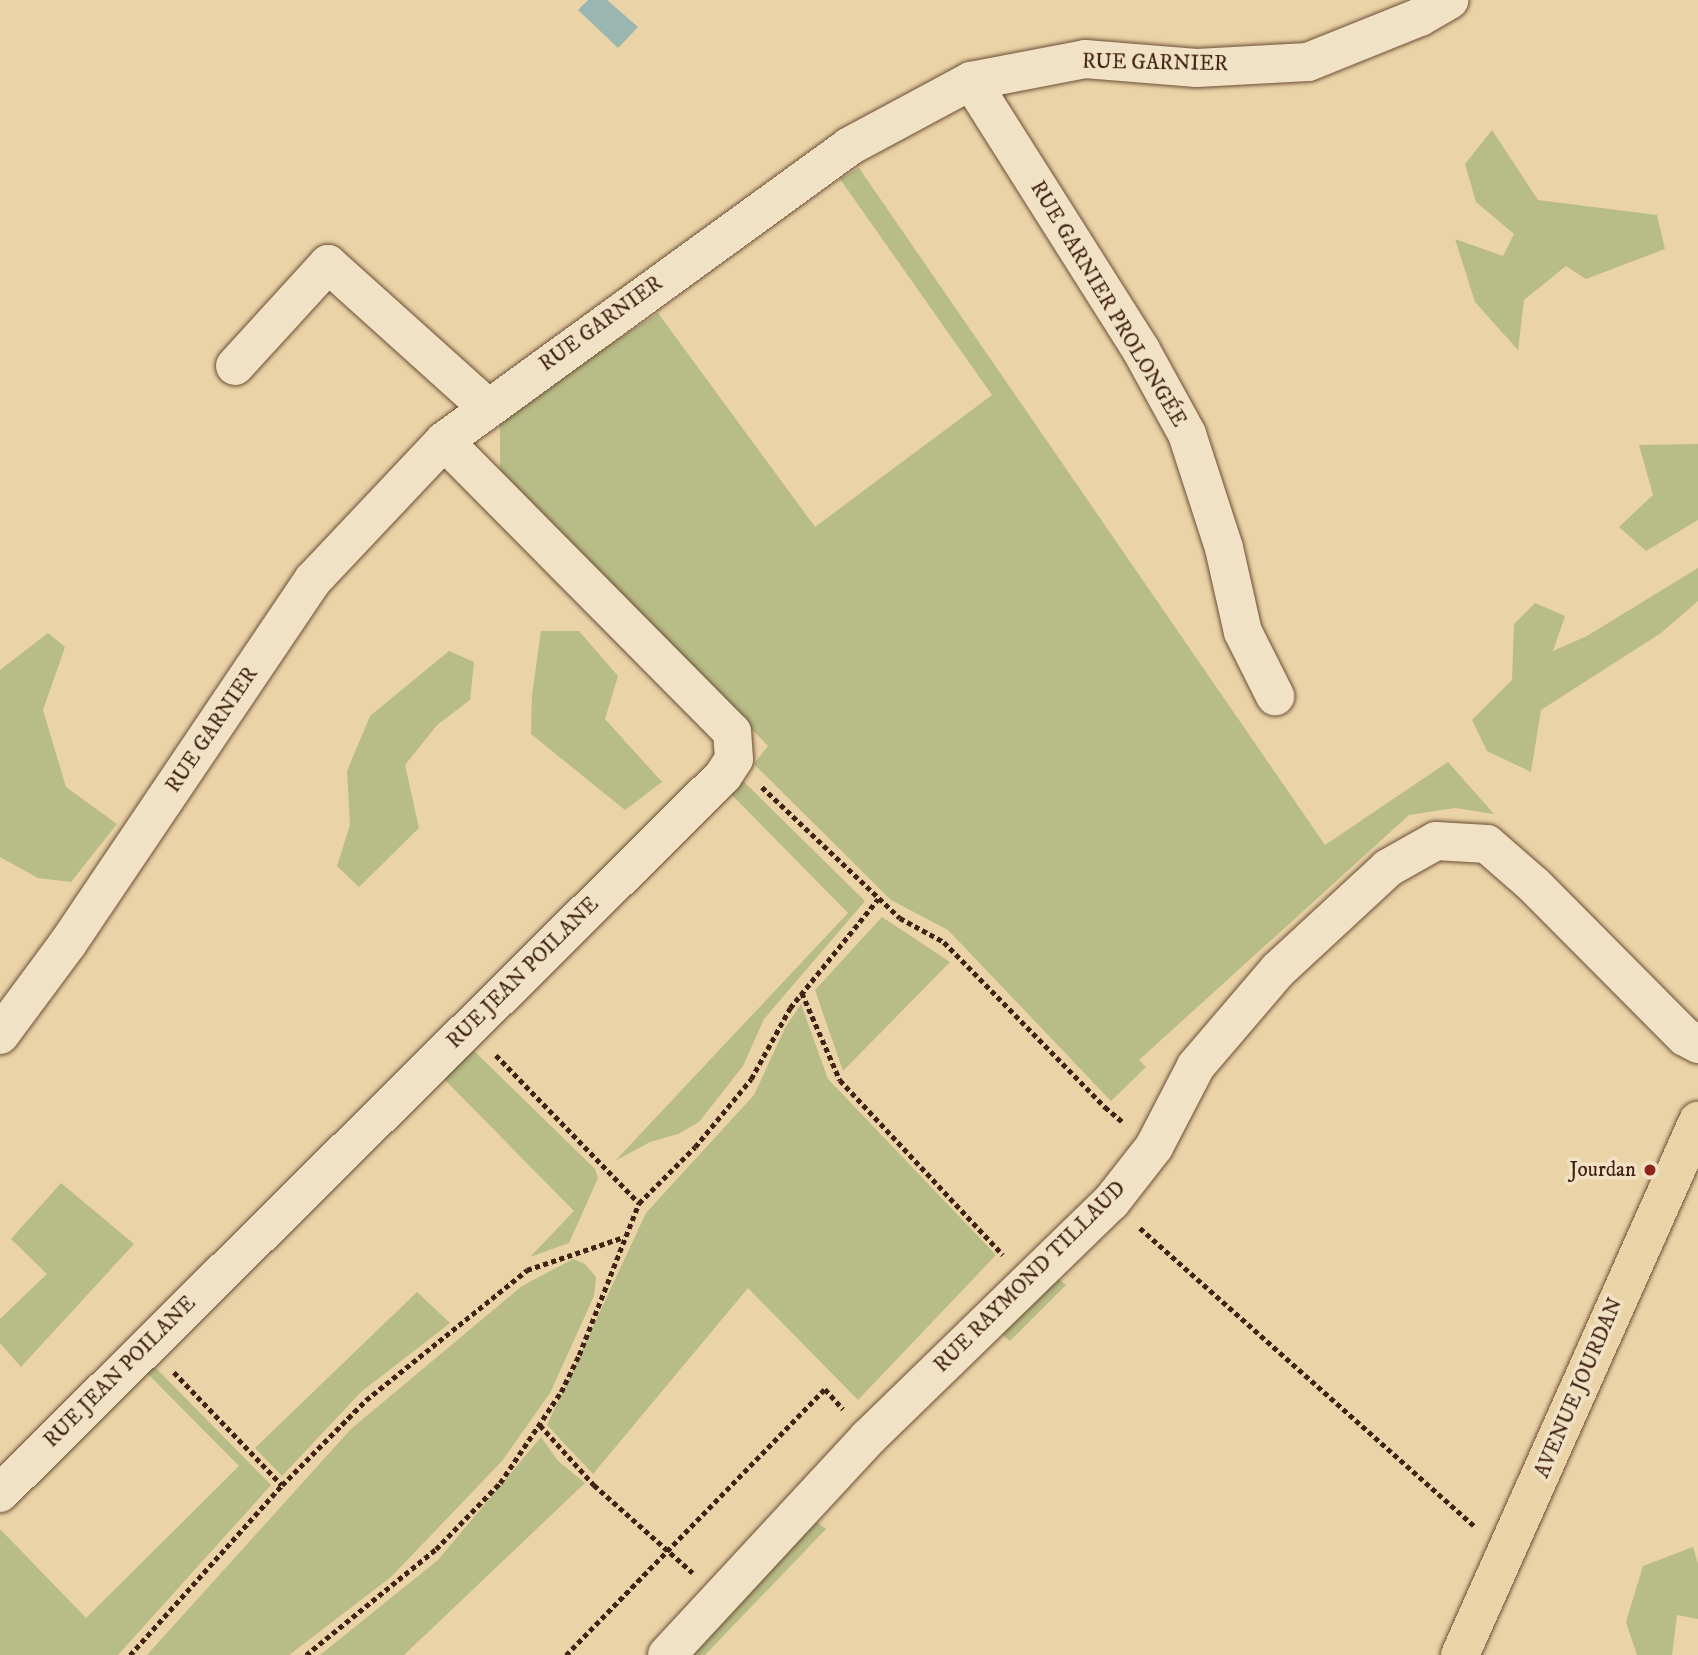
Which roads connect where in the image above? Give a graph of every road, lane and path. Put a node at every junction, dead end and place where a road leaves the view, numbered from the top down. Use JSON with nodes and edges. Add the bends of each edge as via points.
{"nodes":[{"id":1,"x":1450,"y":0,"type":"edge"},
{"id":2,"x":971,"y":81,"type":"junction"},
{"id":3,"x":235,"y":366,"type":"dead end"},
{"id":4,"x":487,"y":407,"type":"junction"},
{"id":5,"x":444,"y":441,"type":"junction"},
{"id":6,"x":1275,"y":696,"type":"dead end"},
{"id":7,"x":734,"y":759,"type":"junction"},
{"id":8,"x":878,"y":899,"type":"junction"},
{"id":9,"x":802,"y":993,"type":"junction"},
{"id":10,"x":468,"y":1027,"type":"junction"},
{"id":11,"x":0,"y":1035,"type":"edge"},
{"id":12,"x":1698,"y":1044,"type":"edge"},
{"id":13,"x":1698,"y":1121,"type":"edge"},
{"id":14,"x":1154,"y":1147,"type":"junction"},
{"id":15,"x":1111,"y":1202,"type":"junction"},
{"id":16,"x":639,"y":1203,"type":"junction"},
{"id":17,"x":624,"y":1237,"type":"junction"},
{"id":18,"x":1009,"y":1262,"type":"dead end"},
{"id":19,"x":147,"y":1344,"type":"junction"},
{"id":20,"x":540,"y":1425,"type":"junction"},
{"id":21,"x":868,"y":1438,"type":"junction"},
{"id":22,"x":282,"y":1485,"type":"junction"},
{"id":23,"x":0,"y":1493,"type":"edge"},
{"id":24,"x":668,"y":1552,"type":"junction"},
{"id":25,"x":1507,"y":1554,"type":"junction"},
{"id":26,"x":722,"y":1598,"type":"junction"},
{"id":27,"x":130,"y":1655,"type":"edge"},
{"id":28,"x":306,"y":1655,"type":"edge"},
{"id":29,"x":566,"y":1655,"type":"edge"},
{"id":30,"x":667,"y":1655,"type":"edge"},
{"id":31,"x":1460,"y":1655,"type":"edge"}],
"edges":[{"from":1,"to":2,"type":"street","name":"RUE GARNIER","via":[[1420,17],[1308,62],[1196,68],[1085,59]]},
{"from":2,"to":4,"type":"street","name":"RUE GARNIER","via":[[848,147]]},
{"from":2,"to":6,"type":"street","name":"RUE GARNIER PROLONGÉE","via":[[1141,350],[1187,434],[1224,548],[1243,632]]},
{"from":3,"to":4,"type":"street","via":[[328,264]]},
{"from":4,"to":5,"type":"street","name":"RUE GARNIER"},
{"from":5,"to":7,"type":"street","via":[[732,732]]},
{"from":5,"to":11,"type":"street","name":"RUE GARNIER","via":[[313,580],[68,943]]},
{"from":7,"to":8,"type":"path"},
{"from":7,"to":10,"type":"street","name":"RUE JEAN POILANE","via":[[723,776]]},
{"from":8,"to":9,"type":"path"},
{"from":8,"to":14,"type":"path","via":[[900,918],[944,942],[1105,1107]]},
{"from":9,"to":16,"type":"path","via":[[751,1079],[695,1147]]},
{"from":9,"to":18,"type":"path","via":[[840,1080]]},
{"from":10,"to":16,"type":"path"},
{"from":10,"to":19,"type":"street","name":"RUE JEAN POILANE"},
{"from":12,"to":14,"type":"street","name":"RUE RAYMOND TILLAUD","via":[[1685,1037],[1487,844],[1436,841],[1388,868],[1278,970],[1196,1066]]},
{"from":13,"to":25,"type":"main road","name":"AVENUE JOURDAN"},
{"from":14,"to":15,"type":"street","name":"RUE RAYMOND TILLAUD"},
{"from":15,"to":21,"type":"street","name":"RUE RAYMOND TILLAUD"},
{"from":15,"to":25,"type":"path"},
{"from":16,"to":17,"type":"path"},
{"from":17,"to":20,"type":"path","via":[[579,1355]]},
{"from":17,"to":22,"type":"path","via":[[527,1270],[366,1400]]},
{"from":19,"to":22,"type":"path"},
{"from":19,"to":23,"type":"street","name":"RUE JEAN POILANE"},
{"from":20,"to":24,"type":"path","via":[[594,1485]]},
{"from":20,"to":28,"type":"path","via":[[500,1483],[436,1549]]},
{"from":21,"to":24,"type":"path","via":[[825,1389]]},
{"from":21,"to":26,"type":"street","name":"RUE RAYMOND TILLAUD"},
{"from":22,"to":27,"type":"path"},
{"from":24,"to":26,"type":"path"},
{"from":24,"to":29,"type":"path"},
{"from":25,"to":31,"type":"main road","name":"AVENUE JOURDAN"},
{"from":26,"to":30,"type":"street","name":"RUE RAYMOND TILLAUD"}]}
